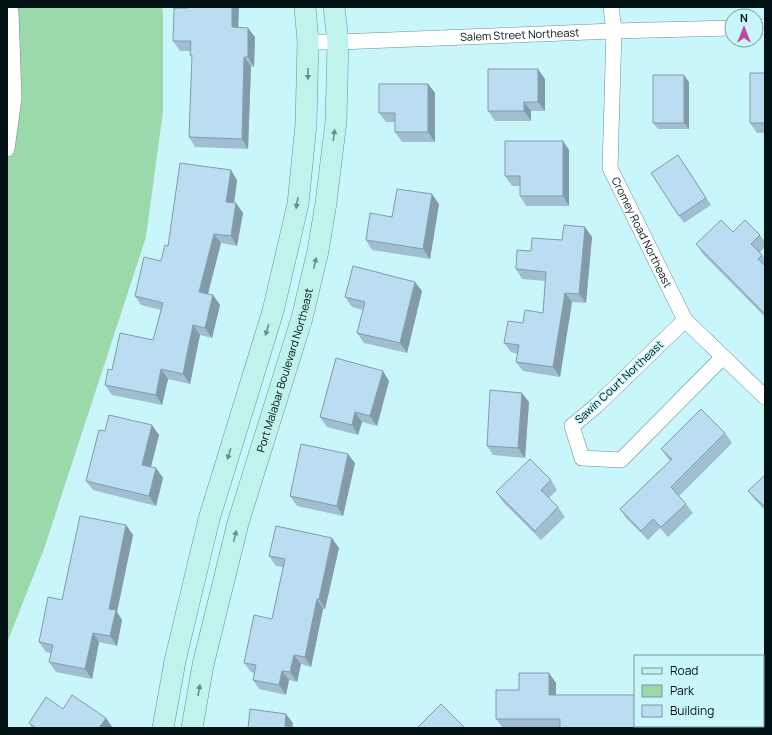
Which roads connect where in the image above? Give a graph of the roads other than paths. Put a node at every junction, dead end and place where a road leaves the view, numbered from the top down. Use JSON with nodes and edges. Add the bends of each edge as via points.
{"nodes":[{"id":1,"x":7,"y":7,"type":"edge"},
{"id":2,"x":305,"y":7,"type":"edge"},
{"id":3,"x":334,"y":7,"type":"edge"},
{"id":4,"x":611,"y":7,"type":"edge"},
{"id":5,"x":724,"y":28,"type":"edge"},
{"id":6,"x":614,"y":31,"type":"junction"},
{"id":7,"x":308,"y":42,"type":"junction"},
{"id":8,"x":338,"y":42,"type":"junction"},
{"id":9,"x":7,"y":149,"type":"edge"},
{"id":10,"x":276,"y":300,"type":"junction"},
{"id":11,"x":304,"y":309,"type":"junction"},
{"id":12,"x":685,"y":320,"type":"junction"},
{"id":13,"x":724,"y":357,"type":"junction"},
{"id":14,"x":765,"y":397,"type":"edge"},
{"id":15,"x":200,"y":554,"type":"junction"},
{"id":16,"x":228,"y":562,"type":"junction"},
{"id":17,"x":163,"y":728,"type":"edge"},
{"id":18,"x":192,"y":728,"type":"edge"}],
"edges":[{"from":1,"to":9,"type":"street","via":[[11,12],[14,98]]},
{"from":2,"to":7,"type":"street"},
{"from":3,"to":8,"type":"street","name":"Port Malabar Boulevard Northeast"},
{"from":4,"to":6,"type":"street","name":"Cromey Road Northeast"},
{"from":5,"to":6,"type":"street","name":"Salem Street Northeast"},
{"from":6,"to":8,"type":"street","name":"Salem Street Northeast"},
{"from":6,"to":12,"type":"street","name":"Cromey Road Northeast","via":[[610,168]]},
{"from":7,"to":8,"type":"street","name":"Salem Street Northeast"},
{"from":7,"to":10,"type":"street","one_way":true,"via":[[306,124],[298,204]]},
{"from":11,"to":8,"type":"street","name":"Port Malabar Boulevard Northeast","one_way":true,"via":[[318,252],[326,203],[336,121]]},
{"from":10,"to":11,"type":"street"},
{"from":10,"to":15,"type":"street","one_way":true},
{"from":16,"to":11,"type":"street","name":"Port Malabar Boulevard Northeast","one_way":true},
{"from":12,"to":13,"type":"street","name":"Cromey Road Northeast"},
{"from":12,"to":13,"type":"street","name":"Sawin Court Northeast","via":[[572,426],[582,458],[621,460]]},
{"from":13,"to":14,"type":"street","name":"Cromey Road Northeast"},
{"from":15,"to":16,"type":"street"},
{"from":15,"to":17,"type":"street","via":[[175,661]]},
{"from":18,"to":16,"type":"street","name":"Port Malabar Boulevard Northeast","one_way":true,"via":[[203,665]]}]}
